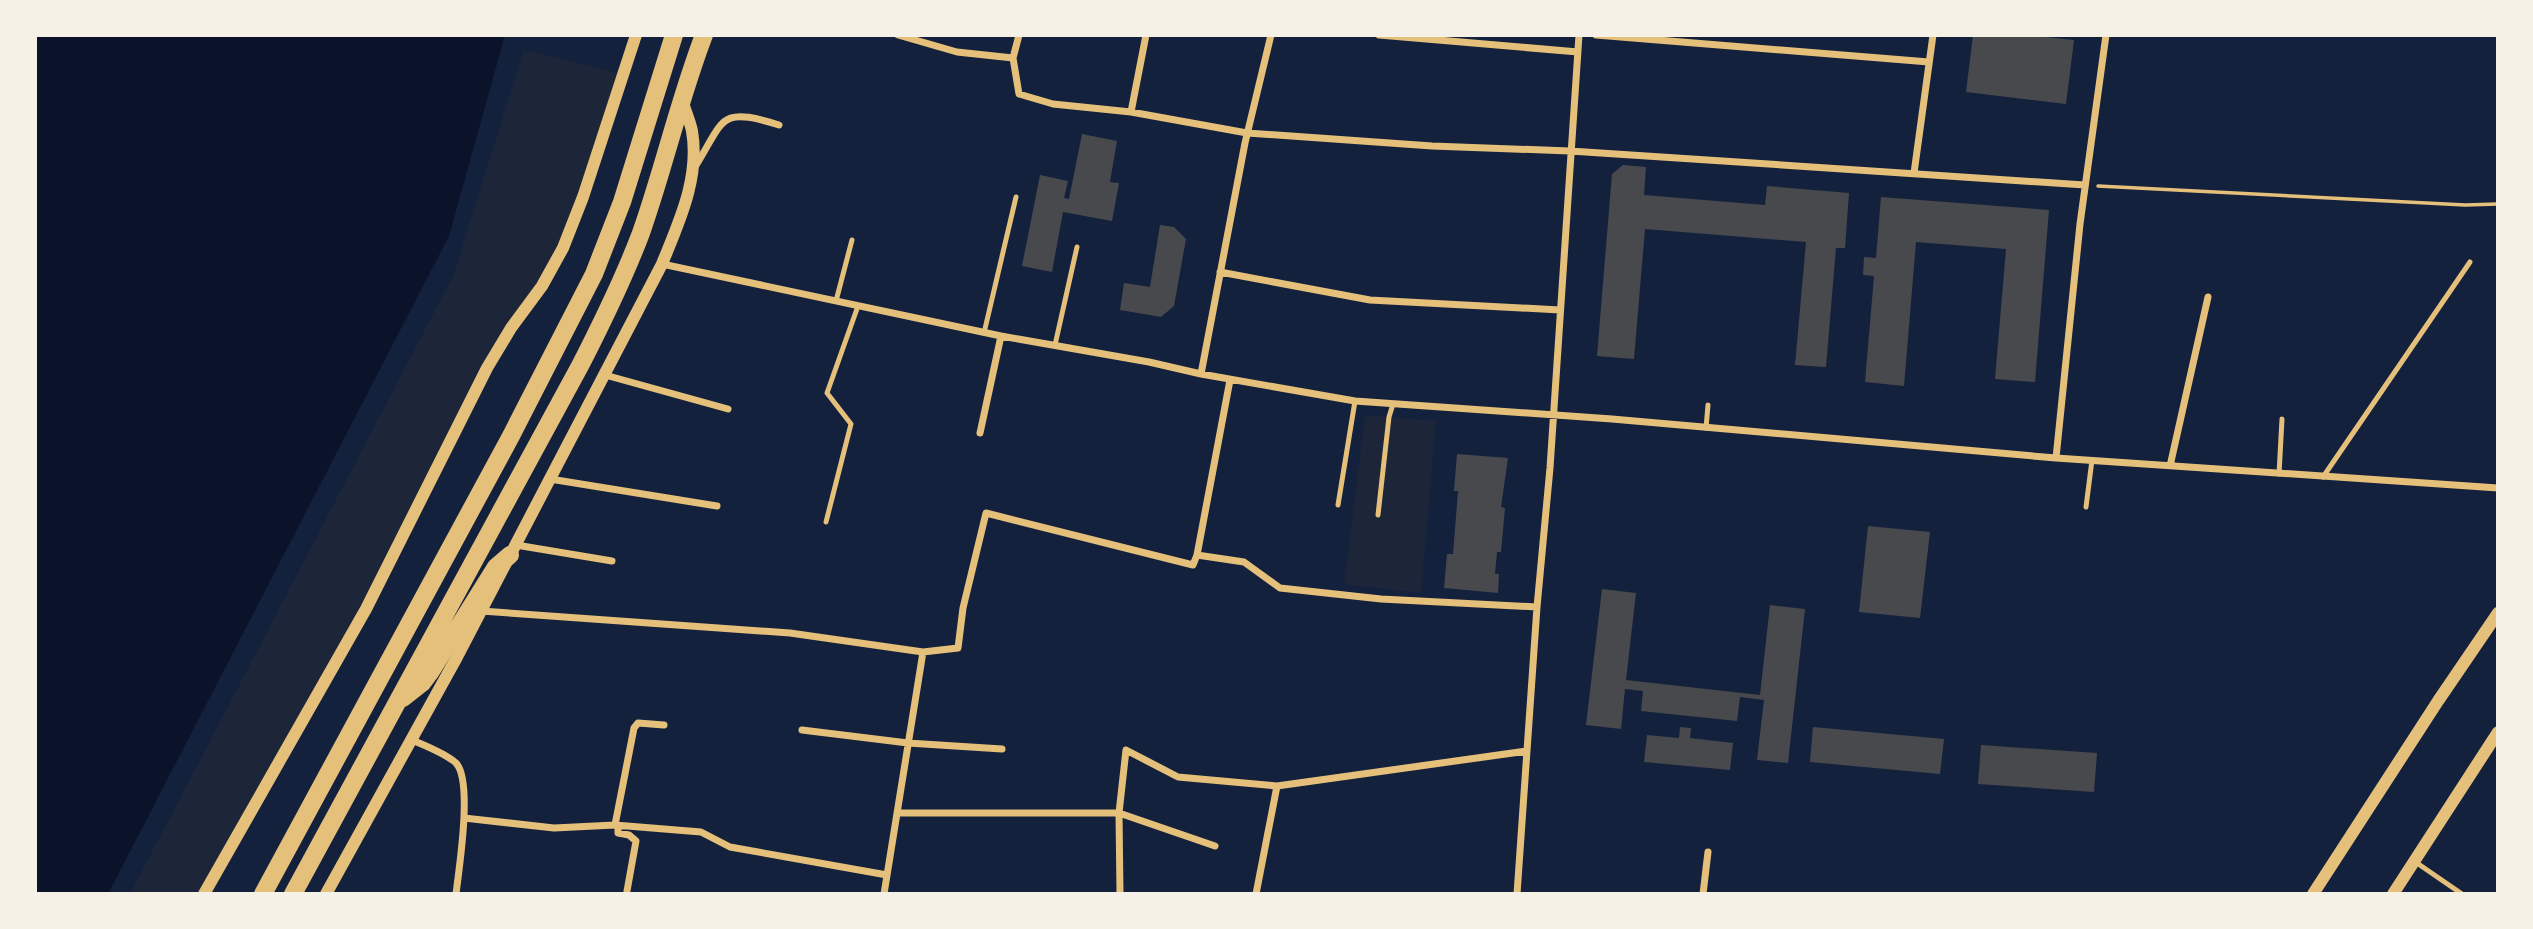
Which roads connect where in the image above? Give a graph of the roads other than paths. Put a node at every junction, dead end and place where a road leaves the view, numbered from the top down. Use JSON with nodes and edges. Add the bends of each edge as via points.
{"nodes":[{"id":1,"x":636,"y":35,"type":"edge"},
{"id":2,"x":674,"y":35,"type":"edge"},
{"id":3,"x":898,"y":35,"type":"edge"},
{"id":4,"x":1018,"y":35,"type":"edge"},
{"id":5,"x":1146,"y":35,"type":"edge"},
{"id":6,"x":1271,"y":35,"type":"edge"},
{"id":7,"x":1380,"y":35,"type":"edge"},
{"id":8,"x":1579,"y":35,"type":"edge"},
{"id":9,"x":1596,"y":35,"type":"edge"},
{"id":10,"x":1933,"y":35,"type":"edge"},
{"id":11,"x":2106,"y":35,"type":"edge"},
{"id":12,"x":705,"y":37,"type":"edge"},
{"id":13,"x":1578,"y":52,"type":"junction"},
{"id":14,"x":1013,"y":58,"type":"junction"},
{"id":15,"x":1929,"y":62,"type":"junction"},
{"id":16,"x":681,"y":100,"type":"junction"},
{"id":17,"x":1131,"y":112,"type":"junction"},
{"id":18,"x":779,"y":125,"type":"dead end"},
{"id":19,"x":1247,"y":133,"type":"junction"},
{"id":20,"x":1570,"y":151,"type":"junction"},
{"id":21,"x":693,"y":171,"type":"junction"},
{"id":22,"x":1914,"y":173,"type":"junction"},
{"id":23,"x":2085,"y":185,"type":"junction"},
{"id":24,"x":1016,"y":197,"type":"dead end"},
{"id":25,"x":852,"y":240,"type":"dead end"},
{"id":26,"x":1077,"y":247,"type":"dead end"},
{"id":27,"x":2470,"y":262,"type":"dead end"},
{"id":28,"x":662,"y":264,"type":"junction"},
{"id":29,"x":1220,"y":272,"type":"junction"},
{"id":30,"x":2208,"y":297,"type":"dead end"},
{"id":31,"x":836,"y":301,"type":"junction"},
{"id":32,"x":858,"y":306,"type":"junction"},
{"id":33,"x":1560,"y":310,"type":"junction"},
{"id":34,"x":984,"y":333,"type":"junction"},
{"id":35,"x":1001,"y":336,"type":"junction"},
{"id":36,"x":1055,"y":345,"type":"junction"},
{"id":37,"x":1201,"y":374,"type":"junction"},
{"id":38,"x":606,"y":375,"type":"junction"},
{"id":39,"x":1230,"y":380,"type":"junction"},
{"id":40,"x":1355,"y":401,"type":"junction"},
{"id":41,"x":1394,"y":404,"type":"junction"},
{"id":42,"x":1708,"y":405,"type":"dead end"},
{"id":43,"x":728,"y":409,"type":"dead end"},
{"id":44,"x":1553,"y":415,"type":"junction"},
{"id":45,"x":2282,"y":419,"type":"dead end"},
{"id":46,"x":1706,"y":428,"type":"junction"},
{"id":47,"x":980,"y":433,"type":"dead end"},
{"id":48,"x":2056,"y":458,"type":"junction"},
{"id":49,"x":2092,"y":460,"type":"junction"},
{"id":50,"x":2170,"y":466,"type":"junction"},
{"id":51,"x":2279,"y":474,"type":"junction"},
{"id":52,"x":2323,"y":477,"type":"junction"},
{"id":53,"x":550,"y":479,"type":"junction"},
{"id":54,"x":2498,"y":488,"type":"edge"},
{"id":55,"x":1338,"y":505,"type":"dead end"},
{"id":56,"x":717,"y":506,"type":"dead end"},
{"id":57,"x":2086,"y":507,"type":"dead end"},
{"id":58,"x":1378,"y":515,"type":"dead end"},
{"id":59,"x":826,"y":522,"type":"dead end"},
{"id":60,"x":513,"y":550,"type":"junction"},
{"id":61,"x":1198,"y":555,"type":"junction"},
{"id":62,"x":612,"y":561,"type":"dead end"},
{"id":63,"x":1537,"y":607,"type":"junction"},
{"id":64,"x":481,"y":611,"type":"junction"},
{"id":65,"x":2498,"y":614,"type":"edge"},
{"id":66,"x":923,"y":652,"type":"junction"},
{"id":67,"x":395,"y":705,"type":"junction"},
{"id":68,"x":664,"y":725,"type":"dead end"},
{"id":69,"x":802,"y":730,"type":"dead end"},
{"id":70,"x":2498,"y":732,"type":"edge"},
{"id":71,"x":412,"y":740,"type":"junction"},
{"id":72,"x":908,"y":743,"type":"junction"},
{"id":73,"x":1002,"y":749,"type":"dead end"},
{"id":74,"x":1527,"y":751,"type":"junction"},
{"id":75,"x":1277,"y":786,"type":"junction"},
{"id":76,"x":897,"y":813,"type":"junction"},
{"id":77,"x":1119,"y":813,"type":"junction"},
{"id":78,"x":464,"y":818,"type":"junction"},
{"id":79,"x":617,"y":825,"type":"junction"},
{"id":80,"x":1215,"y":846,"type":"dead end"},
{"id":81,"x":1708,"y":852,"type":"dead end"},
{"id":82,"x":2414,"y":862,"type":"junction"},
{"id":83,"x":280,"y":864,"type":"junction"},
{"id":84,"x":887,"y":875,"type":"junction"},
{"id":85,"x":303,"y":876,"type":"junction"},
{"id":86,"x":627,"y":891,"type":"dead end"},
{"id":87,"x":204,"y":894,"type":"edge"},
{"id":88,"x":263,"y":894,"type":"edge"},
{"id":89,"x":293,"y":894,"type":"edge"},
{"id":90,"x":326,"y":894,"type":"edge"},
{"id":91,"x":457,"y":894,"type":"edge"},
{"id":92,"x":884,"y":894,"type":"edge"},
{"id":93,"x":1120,"y":894,"type":"edge"},
{"id":94,"x":1256,"y":894,"type":"edge"},
{"id":95,"x":1517,"y":894,"type":"edge"},
{"id":96,"x":1703,"y":894,"type":"edge"},
{"id":97,"x":2313,"y":894,"type":"edge"},
{"id":98,"x":2393,"y":894,"type":"edge"},
{"id":99,"x":2462,"y":894,"type":"edge"}],
"edges":[{"from":1,"to":87,"type":"street","via":[[563,248],[487,368],[366,609]]},
{"from":2,"to":83,"type":"main road","via":[[594,275]]},
{"from":3,"to":14,"type":"street","via":[[957,52]]},
{"from":4,"to":14,"type":"street"},
{"from":5,"to":17,"type":"street"},
{"from":6,"to":19,"type":"street"},
{"from":7,"to":13,"type":"street"},
{"from":8,"to":13,"type":"street"},
{"from":9,"to":15,"type":"street"},
{"from":10,"to":15,"type":"street"},
{"from":11,"to":23,"type":"street"},
{"from":12,"to":16,"type":"main road"},
{"from":13,"to":20,"type":"street"},
{"from":14,"to":17,"type":"street","via":[[1019,94],[1053,104]]},
{"from":15,"to":22,"type":"street"},
{"from":16,"to":21,"type":"street","via":[[692,132]]},
{"from":16,"to":67,"type":"main road","via":[[642,231],[620,286]]},
{"from":17,"to":19,"type":"street"},
{"from":18,"to":21,"type":"street","via":[[738,115],[728,117]]},
{"from":19,"to":20,"type":"street"},
{"from":19,"to":29,"type":"street"},
{"from":20,"to":22,"type":"street"},
{"from":20,"to":33,"type":"street"},
{"from":21,"to":28,"type":"street","via":[[684,210]]},
{"from":22,"to":23,"type":"street"},
{"from":23,"to":48,"type":"street"},
{"from":24,"to":34,"type":"lane"},
{"from":25,"to":31,"type":"lane"},
{"from":26,"to":36,"type":"lane"},
{"from":27,"to":52,"type":"lane"},
{"from":28,"to":31,"type":"street"},
{"from":28,"to":38,"type":"street"},
{"from":29,"to":33,"type":"street","via":[[1370,300]]},
{"from":29,"to":37,"type":"street"},
{"from":30,"to":50,"type":"street"},
{"from":31,"to":32,"type":"street"},
{"from":32,"to":34,"type":"street"},
{"from":32,"to":59,"type":"lane","via":[[827,393],[851,424]]},
{"from":33,"to":44,"type":"street"},
{"from":34,"to":35,"type":"street"},
{"from":35,"to":36,"type":"street"},
{"from":35,"to":47,"type":"street"},
{"from":36,"to":37,"type":"street"},
{"from":37,"to":39,"type":"street"},
{"from":38,"to":43,"type":"street"},
{"from":38,"to":53,"type":"street"},
{"from":39,"to":40,"type":"street"},
{"from":39,"to":61,"type":"street"},
{"from":40,"to":41,"type":"street"},
{"from":40,"to":55,"type":"lane"},
{"from":41,"to":44,"type":"street"},
{"from":41,"to":58,"type":"lane"},
{"from":42,"to":46,"type":"lane"},
{"from":44,"to":46,"type":"street"},
{"from":44,"to":63,"type":"street"},
{"from":45,"to":51,"type":"lane"},
{"from":46,"to":48,"type":"street"},
{"from":48,"to":49,"type":"street"},
{"from":49,"to":50,"type":"street"},
{"from":49,"to":57,"type":"lane"},
{"from":50,"to":51,"type":"street"},
{"from":51,"to":52,"type":"street"},
{"from":52,"to":54,"type":"street"},
{"from":53,"to":56,"type":"street"},
{"from":53,"to":60,"type":"street"},
{"from":60,"to":62,"type":"street"},
{"from":60,"to":64,"type":"street"},
{"from":60,"to":67,"type":"main road","via":[[496,567],[422,683]]},
{"from":61,"to":63,"type":"street","via":[[1244,562],[1280,588],[1381,599]]},
{"from":61,"to":66,"type":"street","via":[[1193,565],[986,513],[958,648]]},
{"from":63,"to":74,"type":"street"},
{"from":64,"to":66,"type":"street","via":[[790,633]]},
{"from":64,"to":71,"type":"street"},
{"from":65,"to":97,"type":"street"},
{"from":66,"to":72,"type":"street"},
{"from":67,"to":85,"type":"main road"},
{"from":68,"to":79,"type":"street","via":[[638,723],[634,728]]},
{"from":69,"to":72,"type":"street"},
{"from":70,"to":82,"type":"street"},
{"from":71,"to":78,"type":"street","via":[[458,765],[463,774]]},
{"from":71,"to":90,"type":"street"},
{"from":72,"to":73,"type":"street"},
{"from":72,"to":76,"type":"street"},
{"from":74,"to":75,"type":"street"},
{"from":74,"to":95,"type":"street"},
{"from":75,"to":77,"type":"street","via":[[1178,777],[1126,750]]},
{"from":75,"to":94,"type":"street"},
{"from":76,"to":77,"type":"street"},
{"from":76,"to":84,"type":"street"},
{"from":77,"to":80,"type":"street"},
{"from":77,"to":93,"type":"street"},
{"from":78,"to":79,"type":"street","via":[[554,828]]},
{"from":78,"to":91,"type":"street"},
{"from":79,"to":84,"type":"street","via":[[701,832],[730,847]]},
{"from":79,"to":86,"type":"street","via":[[618,833],[636,841]]},
{"from":81,"to":96,"type":"street"},
{"from":82,"to":98,"type":"street"},
{"from":82,"to":99,"type":"lane"},
{"from":83,"to":85,"type":"main road"},
{"from":83,"to":88,"type":"main road"},
{"from":84,"to":92,"type":"street"},
{"from":85,"to":89,"type":"main road"}]}
